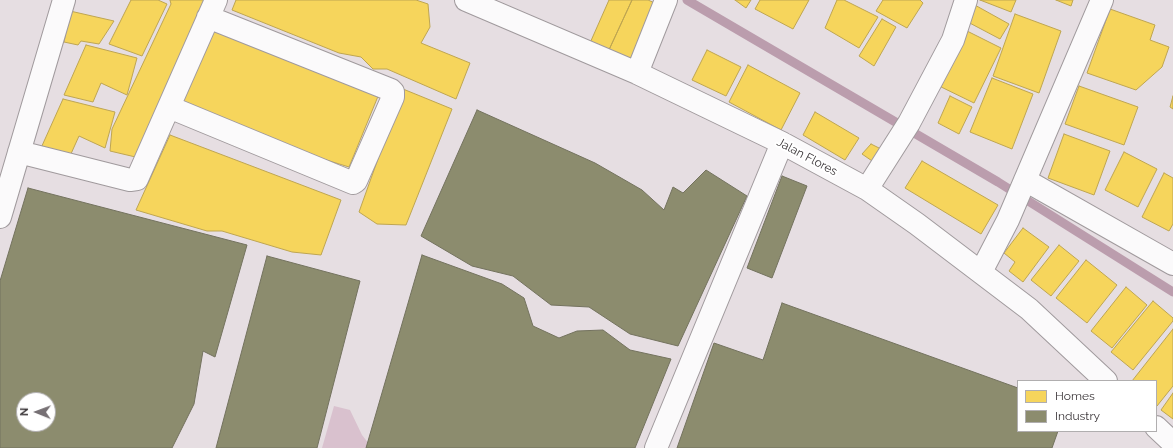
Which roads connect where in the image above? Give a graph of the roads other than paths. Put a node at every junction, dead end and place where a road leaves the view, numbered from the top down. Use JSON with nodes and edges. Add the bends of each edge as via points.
{"nodes":[{"id":1,"x":64,"y":0,"type":"edge"},
{"id":2,"x":466,"y":0,"type":"edge"},
{"id":3,"x":966,"y":0,"type":"edge"},
{"id":4,"x":1102,"y":0,"type":"edge"},
{"id":5,"x":664,"y":3,"type":"edge"},
{"id":6,"x":212,"y":9,"type":"edge"},
{"id":7,"x":637,"y":73,"type":"junction"},
{"id":8,"x":169,"y":107,"type":"junction"},
{"id":9,"x":782,"y":143,"type":"junction"},
{"id":10,"x":19,"y":152,"type":"junction"},
{"id":11,"x":1022,"y":187,"type":"junction"},
{"id":12,"x":867,"y":189,"type":"junction"},
{"id":13,"x":0,"y":217,"type":"edge"},
{"id":14,"x":1173,"y":264,"type":"edge"},
{"id":15,"x":981,"y":272,"type":"junction"},
{"id":16,"x":1105,"y":380,"type":"edge"},
{"id":17,"x":1157,"y":429,"type":"edge"},
{"id":18,"x":1173,"y":443,"type":"edge"},
{"id":19,"x":656,"y":448,"type":"edge"}],
"edges":[{"from":1,"to":10,"type":"street"},
{"from":2,"to":7,"type":"street","name":"Jalan Flores"},
{"from":3,"to":12,"type":"street","via":[[953,40],[909,123]]},
{"from":4,"to":11,"type":"street"},
{"from":5,"to":7,"type":"street"},
{"from":6,"to":8,"type":"street"},
{"from":6,"to":8,"type":"street","via":[[391,90],[393,96],[384,118],[356,181],[350,183]]},
{"from":7,"to":9,"type":"street","name":"Jalan Flores"},
{"from":8,"to":10,"type":"street","via":[[137,179],[130,180]]},
{"from":9,"to":12,"type":"street","name":"Jalan Flores"},
{"from":9,"to":19,"type":"street"},
{"from":10,"to":13,"type":"street"},
{"from":11,"to":14,"type":"street"},
{"from":11,"to":15,"type":"street"},
{"from":12,"to":15,"type":"street","name":"Jalan Flores"},
{"from":15,"to":16,"type":"street","name":"Jalan Flores","via":[[1028,309]]},
{"from":17,"to":18,"type":"street"}]}
